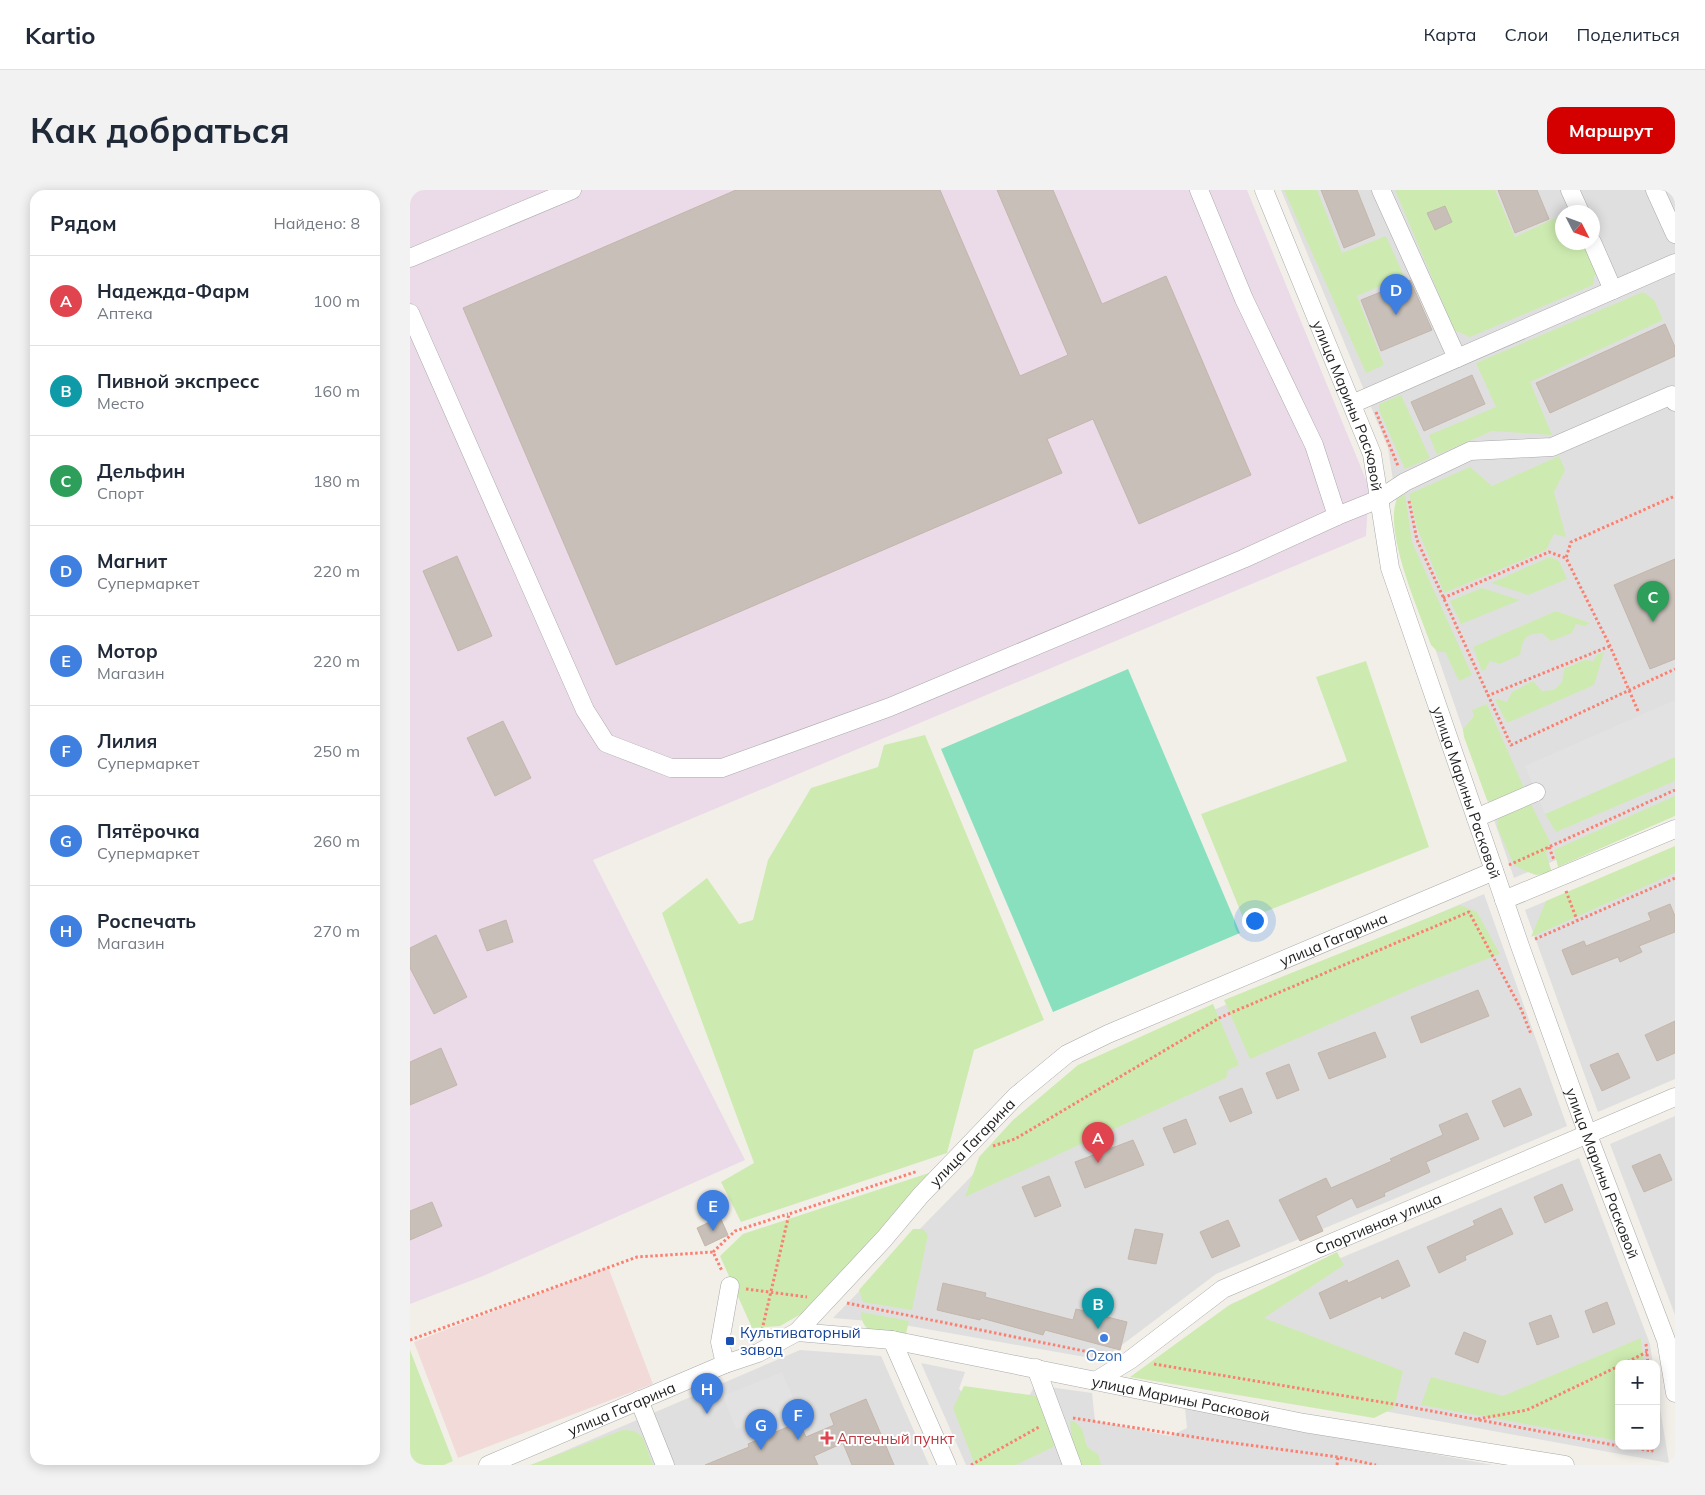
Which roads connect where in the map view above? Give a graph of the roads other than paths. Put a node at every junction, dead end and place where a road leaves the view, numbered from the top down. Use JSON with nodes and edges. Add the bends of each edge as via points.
{"nodes":[{"id":1,"x":572,"y":190,"type":"edge"},
{"id":2,"x":1198,"y":190,"type":"edge"},
{"id":3,"x":1264,"y":190,"type":"edge"},
{"id":4,"x":1381,"y":190,"type":"edge"},
{"id":5,"x":1570,"y":190,"type":"edge"},
{"id":6,"x":1655,"y":190,"type":"edge"},
{"id":7,"x":1577,"y":205,"type":"edge"},
{"id":8,"x":1675,"y":234,"type":"edge"},
{"id":9,"x":1596,"y":250,"type":"edge"},
{"id":10,"x":410,"y":258,"type":"edge"},
{"id":11,"x":1675,"y":263,"type":"edge"},
{"id":12,"x":1613,"y":290,"type":"junction"},
{"id":13,"x":410,"y":312,"type":"edge"},
{"id":14,"x":1457,"y":358,"type":"junction"},
{"id":15,"x":1675,"y":402,"type":"edge"},
{"id":16,"x":1352,"y":404,"type":"junction"},
{"id":17,"x":1379,"y":499,"type":"junction"},
{"id":18,"x":1337,"y":516,"type":"junction"},
{"id":19,"x":1536,"y":792,"type":"dead end"},
{"id":20,"x":1476,"y":818,"type":"junction"},
{"id":21,"x":1675,"y":829,"type":"edge"},
{"id":22,"x":1494,"y":871,"type":"junction"},
{"id":23,"x":1504,"y":900,"type":"junction"},
{"id":24,"x":1675,"y":1098,"type":"edge"},
{"id":25,"x":1588,"y":1135,"type":"junction"},
{"id":26,"x":730,"y":1286,"type":"road end"},
{"id":27,"x":797,"y":1332,"type":"junction"},
{"id":28,"x":1671,"y":1338,"type":"edge"},
{"id":29,"x":892,"y":1340,"type":"junction"},
{"id":30,"x":724,"y":1364,"type":"junction"},
{"id":31,"x":1036,"y":1368,"type":"junction"},
{"id":32,"x":1097,"y":1380,"type":"junction"},
{"id":33,"x":1675,"y":1393,"type":"edge"},
{"id":34,"x":640,"y":1400,"type":"junction"},
{"id":35,"x":488,"y":1465,"type":"edge"},
{"id":36,"x":665,"y":1465,"type":"edge"},
{"id":37,"x":948,"y":1465,"type":"edge"},
{"id":38,"x":1072,"y":1465,"type":"edge"},
{"id":39,"x":1565,"y":1465,"type":"edge"}],
"edges":[{"from":1,"to":10,"type":"street"},
{"from":2,"to":18,"type":"street","via":[[1244,299],[1314,445]]},
{"from":3,"to":16,"type":"street","name":"улица Марины Расковой"},
{"from":4,"to":14,"type":"street"},
{"from":5,"to":7,"type":"street"},
{"from":6,"to":8,"type":"street"},
{"from":9,"to":12,"type":"street"},
{"from":11,"to":12,"type":"street"},
{"from":12,"to":14,"type":"street"},
{"from":13,"to":18,"type":"street","via":[[585,710],[606,743],[671,768],[722,768],[890,708]]},
{"from":14,"to":16,"type":"street"},
{"from":15,"to":17,"type":"street","via":[[1672,394],[1552,447],[1470,451],[1405,482]]},
{"from":16,"to":17,"type":"street","name":"улица Марины Расковой","via":[[1372,454]]},
{"from":17,"to":18,"type":"street"},
{"from":17,"to":20,"type":"street","name":"улица Марины Расковой","via":[[1390,568]]},
{"from":19,"to":20,"type":"street"},
{"from":20,"to":22,"type":"street","name":"улица Марины Расковой"},
{"from":21,"to":23,"type":"street"},
{"from":22,"to":23,"type":"street","name":"улица Марины Расковой"},
{"from":22,"to":27,"type":"street","name":"улица Гагарина","via":[[1067,1054],[1016,1096]]},
{"from":23,"to":25,"type":"street","name":"улица Марины Расковой"},
{"from":24,"to":25,"type":"street","name":"Спортивная улица"},
{"from":25,"to":28,"type":"street","name":"улица Марины Расковой"},
{"from":25,"to":32,"type":"street","name":"Спортивная улица","via":[[1223,1289],[1130,1360]]},
{"from":26,"to":30,"type":"street","via":[[720,1342]]},
{"from":27,"to":29,"type":"street","name":"улица Марины Расковой"},
{"from":27,"to":30,"type":"street","name":"улица Гагарина","via":[[758,1353]]},
{"from":28,"to":33,"type":"street","name":"улица Марины Расковой"},
{"from":29,"to":31,"type":"street","name":"улица Марины Расковой"},
{"from":29,"to":37,"type":"street"},
{"from":30,"to":34,"type":"street","name":"улица Гагарина"},
{"from":31,"to":32,"type":"street","name":"улица Марины Расковой"},
{"from":31,"to":38,"type":"street"},
{"from":32,"to":39,"type":"street","name":"улица Марины Расковой","via":[[1304,1423]]},
{"from":34,"to":35,"type":"street","name":"улица Гагарина"},
{"from":34,"to":36,"type":"street"}]}
